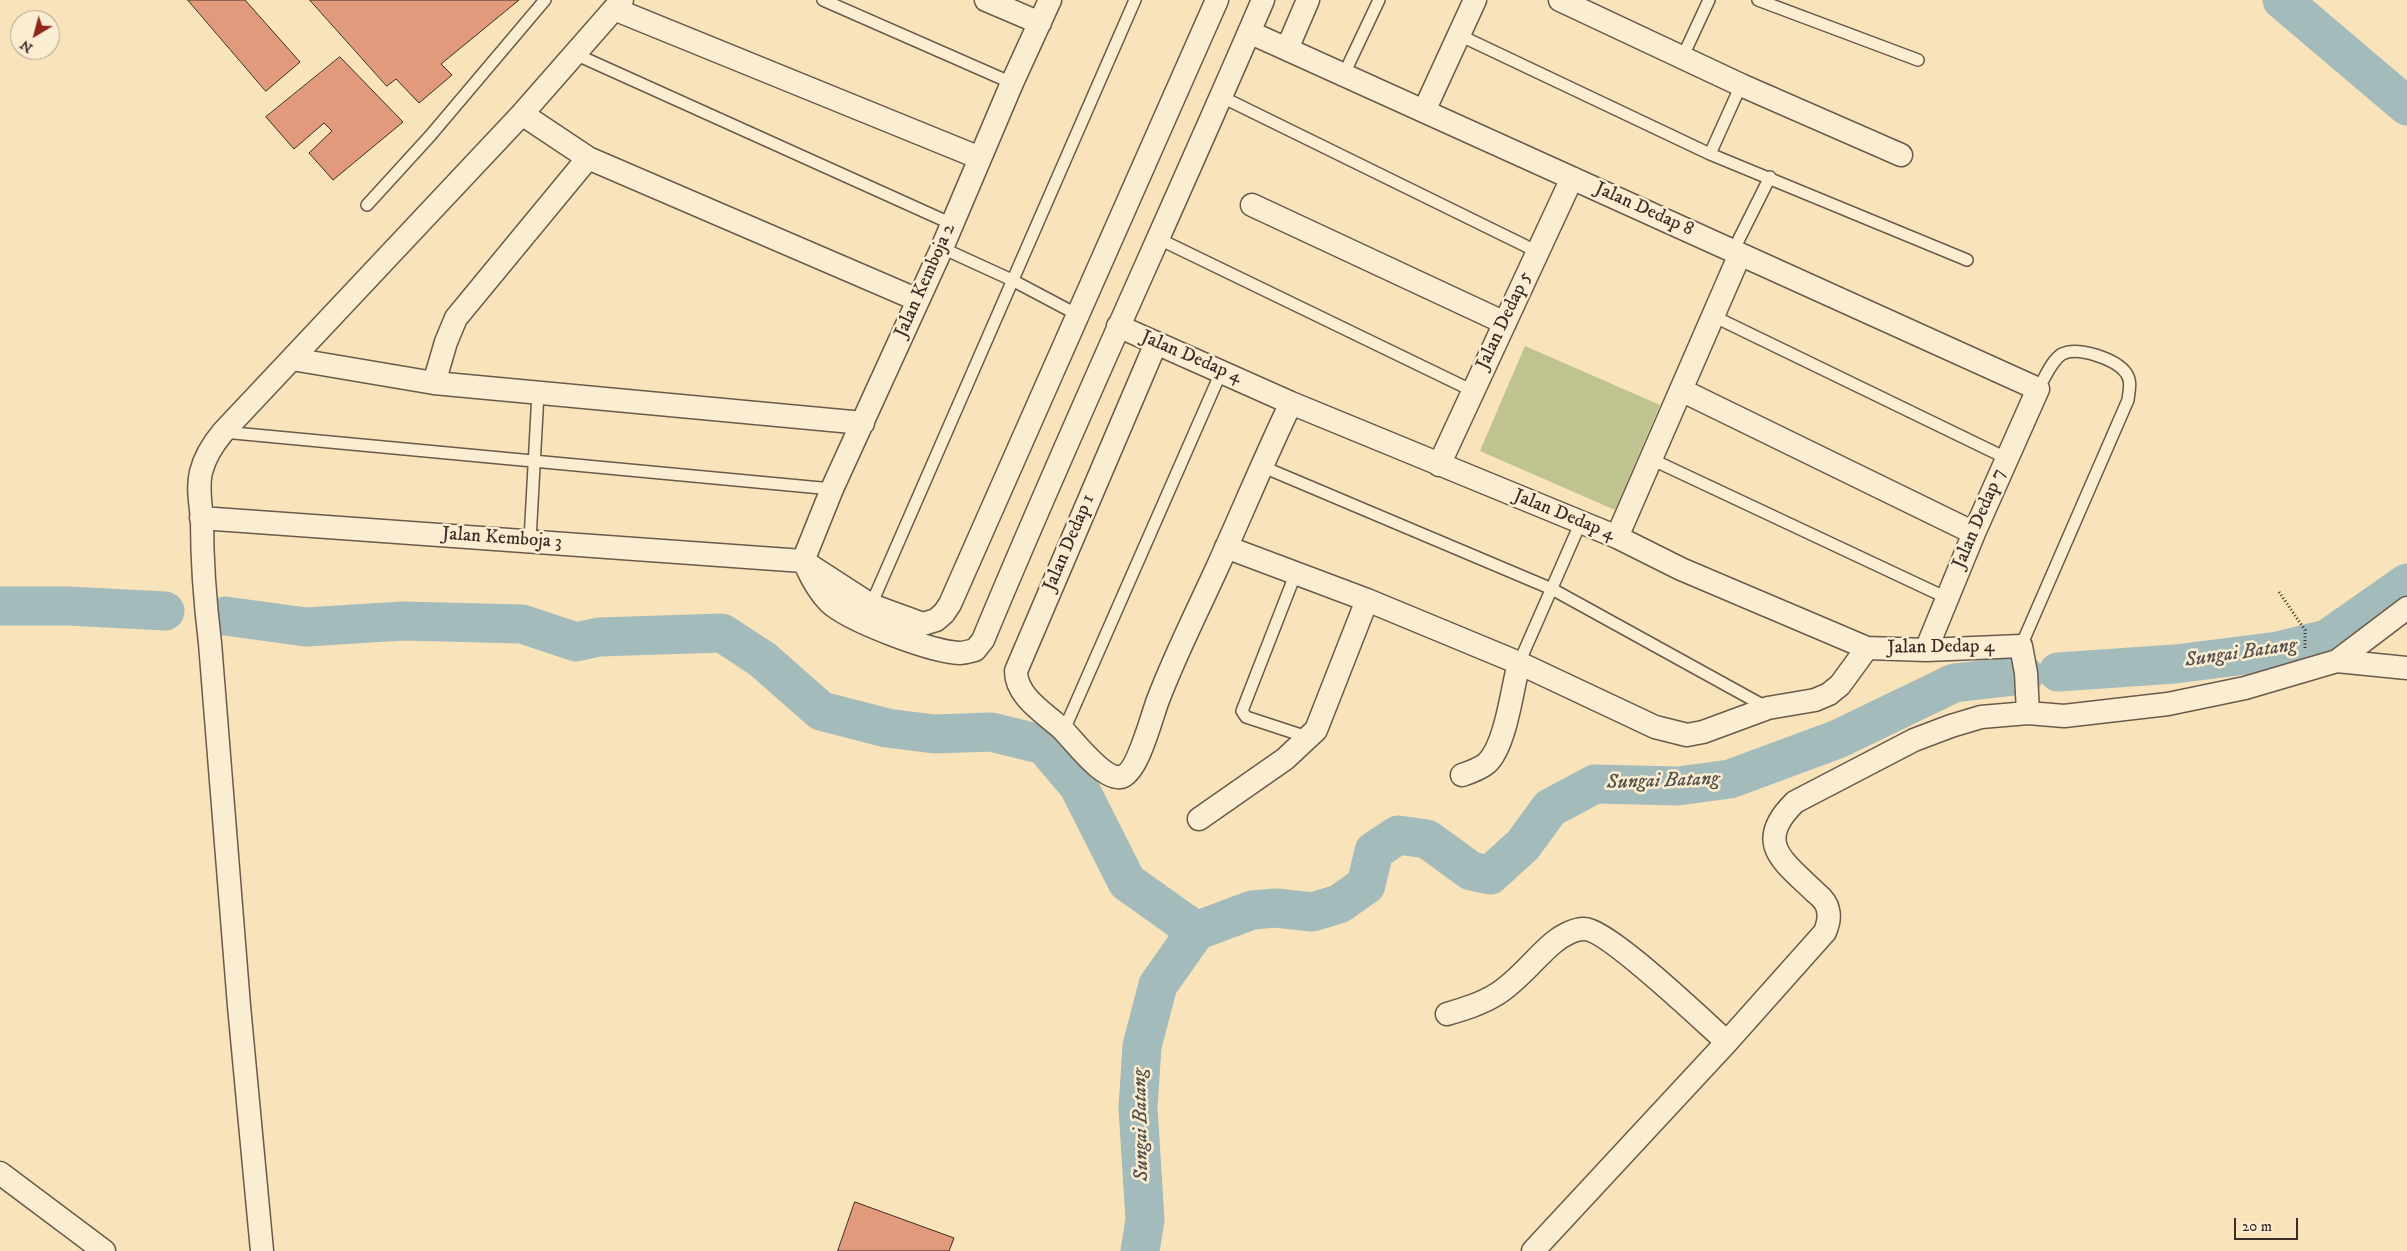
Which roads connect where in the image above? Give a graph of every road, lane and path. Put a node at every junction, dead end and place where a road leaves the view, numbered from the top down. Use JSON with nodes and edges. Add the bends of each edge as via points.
{"nodes":[{"id":1,"x":545,"y":0,"type":"edge"},
{"id":2,"x":823,"y":0,"type":"edge"},
{"id":3,"x":986,"y":0,"type":"edge"},
{"id":4,"x":1050,"y":0,"type":"edge"},
{"id":5,"x":1135,"y":0,"type":"edge"},
{"id":6,"x":1216,"y":0,"type":"edge"},
{"id":7,"x":1263,"y":0,"type":"edge"},
{"id":8,"x":1308,"y":0,"type":"edge"},
{"id":9,"x":1379,"y":0,"type":"edge"},
{"id":10,"x":1476,"y":0,"type":"edge"},
{"id":11,"x":1560,"y":0,"type":"edge"},
{"id":12,"x":1709,"y":0,"type":"edge"},
{"id":13,"x":1758,"y":0,"type":"edge"},
{"id":14,"x":618,"y":4,"type":"edge"},
{"id":15,"x":1040,"y":23,"type":"junction"},
{"id":16,"x":1249,"y":32,"type":"junction"},
{"id":17,"x":1459,"y":35,"type":"junction"},
{"id":18,"x":1287,"y":48,"type":"junction"},
{"id":19,"x":575,"y":54,"type":"junction"},
{"id":20,"x":1683,"y":56,"type":"junction"},
{"id":21,"x":1918,"y":60,"type":"dead end"},
{"id":22,"x":1344,"y":74,"type":"junction"},
{"id":23,"x":1012,"y":83,"type":"junction"},
{"id":24,"x":1741,"y":85,"type":"junction"},
{"id":25,"x":1222,"y":97,"type":"junction"},
{"id":26,"x":1424,"y":111,"type":"junction"},
{"id":27,"x":522,"y":114,"type":"junction"},
{"id":28,"x":1710,"y":154,"type":"junction"},
{"id":29,"x":1901,"y":155,"type":"dead end"},
{"id":30,"x":588,"y":158,"type":"junction"},
{"id":31,"x":980,"y":158,"type":"junction"},
{"id":32,"x":1770,"y":177,"type":"junction"},
{"id":33,"x":1572,"y":178,"type":"junction"},
{"id":34,"x":367,"y":205,"type":"dead end"},
{"id":35,"x":1252,"y":205,"type":"dead end"},
{"id":36,"x":952,"y":224,"type":"junction"},
{"id":37,"x":1159,"y":239,"type":"junction"},
{"id":38,"x":942,"y":248,"type":"junction"},
{"id":39,"x":1538,"y":252,"type":"junction"},
{"id":40,"x":1737,"y":252,"type":"junction"},
{"id":41,"x":1967,"y":260,"type":"dead end"},
{"id":42,"x":1012,"y":280,"type":"junction"},
{"id":43,"x":918,"y":300,"type":"junction"},
{"id":44,"x":1078,"y":315,"type":"junction"},
{"id":45,"x":1713,"y":316,"type":"junction"},
{"id":46,"x":1505,"y":323,"type":"junction"},
{"id":47,"x":1118,"y":326,"type":"junction"},
{"id":48,"x":1156,"y":344,"type":"junction"},
{"id":49,"x":292,"y":359,"type":"junction"},
{"id":50,"x":1222,"y":370,"type":"junction"},
{"id":51,"x":434,"y":383,"type":"junction"},
{"id":52,"x":2038,"y":389,"type":"junction"},
{"id":53,"x":1681,"y":390,"type":"junction"},
{"id":54,"x":1473,"y":391,"type":"junction"},
{"id":55,"x":538,"y":393,"type":"junction"},
{"id":56,"x":1291,"y":403,"type":"junction"},
{"id":57,"x":863,"y":424,"type":"junction"},
{"id":58,"x":224,"y":432,"type":"junction"},
{"id":59,"x":2006,"y":458,"type":"junction"},
{"id":60,"x":1651,"y":459,"type":"junction"},
{"id":61,"x":534,"y":460,"type":"junction"},
{"id":62,"x":1439,"y":465,"type":"junction"},
{"id":63,"x":1261,"y":466,"type":"junction"},
{"id":64,"x":832,"y":489,"type":"junction"},
{"id":65,"x":202,"y":518,"type":"junction"},
{"id":66,"x":1580,"y":524,"type":"junction"},
{"id":67,"x":1974,"y":532,"type":"junction"},
{"id":68,"x":1617,"y":537,"type":"junction"},
{"id":69,"x":530,"y":540,"type":"junction"},
{"id":70,"x":1226,"y":547,"type":"junction"},
{"id":71,"x":803,"y":561,"type":"junction"},
{"id":72,"x":1295,"y":575,"type":"junction"},
{"id":73,"x":1552,"y":589,"type":"junction"},
{"id":74,"x":2279,"y":592,"type":"dead end"},
{"id":75,"x":1947,"y":598,"type":"junction"},
{"id":76,"x":1368,"y":600,"type":"junction"},
{"id":77,"x":871,"y":605,"type":"junction"},
{"id":78,"x":2407,"y":608,"type":"edge"},
{"id":79,"x":2021,"y":646,"type":"junction"},
{"id":80,"x":1866,"y":648,"type":"junction"},
{"id":81,"x":1926,"y":650,"type":"junction"},
{"id":82,"x":2305,"y":657,"type":"dead end"},
{"id":83,"x":2337,"y":661,"type":"junction"},
{"id":84,"x":1519,"y":663,"type":"junction"},
{"id":85,"x":2407,"y":668,"type":"edge"},
{"id":86,"x":1768,"y":708,"type":"junction"},
{"id":87,"x":2028,"y":713,"type":"junction"},
{"id":88,"x":1064,"y":730,"type":"junction"},
{"id":89,"x":1310,"y":738,"type":"junction"},
{"id":90,"x":1462,"y":775,"type":"dead end"},
{"id":91,"x":1199,"y":819,"type":"dead end"},
{"id":92,"x":1447,"y":1014,"type":"dead end"},
{"id":93,"x":1727,"y":1042,"type":"junction"},
{"id":94,"x":0,"y":1173,"type":"edge"},
{"id":95,"x":104,"y":1251,"type":"edge"},
{"id":96,"x":262,"y":1251,"type":"edge"},
{"id":97,"x":1534,"y":1251,"type":"edge"}],
"edges":[{"from":1,"to":34,"type":"lane"},
{"from":2,"to":23,"type":"lane"},
{"from":3,"to":15,"type":"street"},
{"from":4,"to":15,"type":"street","name":"Jalan Kemboja 2"},
{"from":5,"to":42,"type":"lane"},
{"from":6,"to":44,"type":"street"},
{"from":7,"to":16,"type":"street"},
{"from":8,"to":18,"type":"street"},
{"from":9,"to":22,"type":"lane"},
{"from":10,"to":17,"type":"street"},
{"from":11,"to":20,"type":"street"},
{"from":12,"to":20,"type":"lane"},
{"from":13,"to":21,"type":"lane"},
{"from":14,"to":19,"type":"street"},
{"from":14,"to":31,"type":"street"},
{"from":15,"to":23,"type":"street","name":"Jalan Kemboja 2"},
{"from":16,"to":18,"type":"street","name":"Jalan Dedap 8"},
{"from":16,"to":25,"type":"street"},
{"from":17,"to":26,"type":"street"},
{"from":17,"to":28,"type":"lane"},
{"from":18,"to":22,"type":"street","name":"Jalan Dedap 8"},
{"from":19,"to":27,"type":"street"},
{"from":19,"to":36,"type":"lane"},
{"from":20,"to":24,"type":"street"},
{"from":22,"to":26,"type":"street","name":"Jalan Dedap 8"},
{"from":23,"to":31,"type":"street","name":"Jalan Kemboja 2"},
{"from":24,"to":28,"type":"lane"},
{"from":24,"to":29,"type":"street"},
{"from":25,"to":37,"type":"street"},
{"from":25,"to":39,"type":"lane"},
{"from":26,"to":33,"type":"street","name":"Jalan Dedap 8"},
{"from":27,"to":30,"type":"street"},
{"from":27,"to":49,"type":"street"},
{"from":28,"to":32,"type":"lane"},
{"from":30,"to":43,"type":"street"},
{"from":30,"to":51,"type":"street","via":[[456,318]]},
{"from":31,"to":36,"type":"street","name":"Jalan Kemboja 2"},
{"from":32,"to":40,"type":"lane"},
{"from":32,"to":41,"type":"lane"},
{"from":33,"to":39,"type":"street","name":"Jalan Dedap 5"},
{"from":33,"to":40,"type":"street","name":"Jalan Dedap 8"},
{"from":35,"to":46,"type":"street"},
{"from":36,"to":38,"type":"street","name":"Jalan Kemboja 2"},
{"from":37,"to":47,"type":"street"},
{"from":37,"to":54,"type":"lane"},
{"from":38,"to":42,"type":"lane"},
{"from":38,"to":43,"type":"street","name":"Jalan Kemboja 2"},
{"from":39,"to":46,"type":"street","name":"Jalan Dedap 5"},
{"from":40,"to":45,"type":"street"},
{"from":40,"to":52,"type":"street","name":"Jalan Dedap 8"},
{"from":42,"to":44,"type":"lane"},
{"from":42,"to":77,"type":"lane"},
{"from":43,"to":57,"type":"street","name":"Jalan Kemboja 2"},
{"from":44,"to":77,"type":"street","via":[[944,613],[936,620],[922,624]]},
{"from":45,"to":53,"type":"street"},
{"from":45,"to":59,"type":"lane"},
{"from":46,"to":54,"type":"street","name":"Jalan Dedap 5"},
{"from":47,"to":48,"type":"street","name":"Jalan Dedap 4"},
{"from":47,"to":71,"type":"street","via":[[983,640],[975,650],[961,653],[925,645],[866,623],[829,602]]},
{"from":48,"to":50,"type":"street","name":"Jalan Dedap 4"},
{"from":48,"to":88,"type":"street","name":"Jalan Dedap 1","via":[[1016,671],[1021,692]]},
{"from":49,"to":51,"type":"street"},
{"from":49,"to":58,"type":"street"},
{"from":50,"to":56,"type":"street","name":"Jalan Dedap 4"},
{"from":50,"to":88,"type":"lane"},
{"from":51,"to":55,"type":"street"},
{"from":52,"to":59,"type":"street","name":"Jalan Dedap 7"},
{"from":52,"to":79,"type":"lane","via":[[2055,360],[2079,350],[2094,354],[2126,373],[2130,385],[2128,400]]},
{"from":53,"to":60,"type":"street"},
{"from":53,"to":67,"type":"street"},
{"from":54,"to":62,"type":"street","name":"Jalan Dedap 5"},
{"from":55,"to":57,"type":"street"},
{"from":55,"to":61,"type":"lane"},
{"from":56,"to":62,"type":"street","name":"Jalan Dedap 4"},
{"from":56,"to":63,"type":"street"},
{"from":57,"to":64,"type":"street","name":"Jalan Kemboja 2"},
{"from":58,"to":61,"type":"lane"},
{"from":58,"to":65,"type":"street","via":[[205,459],[200,474]]},
{"from":59,"to":67,"type":"street","name":"Jalan Dedap 7"},
{"from":60,"to":68,"type":"street"},
{"from":60,"to":75,"type":"lane"},
{"from":61,"to":64,"type":"lane"},
{"from":61,"to":69,"type":"lane"},
{"from":62,"to":66,"type":"street","name":"Jalan Dedap 4"},
{"from":63,"to":70,"type":"street"},
{"from":63,"to":73,"type":"lane"},
{"from":64,"to":71,"type":"street","name":"Jalan Kemboja 2"},
{"from":65,"to":69,"type":"street","name":"Jalan Kemboja 3"},
{"from":65,"to":96,"type":"street","via":[[202,583],[211,653]]},
{"from":66,"to":68,"type":"street","name":"Jalan Dedap 4"},
{"from":66,"to":73,"type":"lane"},
{"from":67,"to":75,"type":"street","name":"Jalan Dedap 7"},
{"from":68,"to":80,"type":"street","name":"Jalan Dedap 4","via":[[1682,569]]},
{"from":69,"to":71,"type":"street","name":"Jalan Kemboja 3"},
{"from":70,"to":72,"type":"street"},
{"from":70,"to":88,"type":"street","name":"Jalan Dedap 1","via":[[1158,699],[1131,769],[1121,777],[1106,772]]},
{"from":71,"to":77,"type":"street"},
{"from":72,"to":76,"type":"street"},
{"from":72,"to":89,"type":"lane","via":[[1242,711],[1246,717]]},
{"from":73,"to":84,"type":"lane"},
{"from":73,"to":86,"type":"lane"},
{"from":74,"to":82,"type":"path","via":[[2305,630]]},
{"from":75,"to":81,"type":"street","name":"Jalan Dedap 7"},
{"from":76,"to":84,"type":"street"},
{"from":76,"to":89,"type":"street","via":[[1321,722]]},
{"from":78,"to":83,"type":"street"},
{"from":79,"to":81,"type":"street","name":"Jalan Dedap 4"},
{"from":79,"to":87,"type":"street"},
{"from":80,"to":81,"type":"street","name":"Jalan Dedap 4"},
{"from":80,"to":86,"type":"street","via":[[1830,694],[1815,700]]},
{"from":83,"to":85,"type":"street"},
{"from":83,"to":87,"type":"street","via":[[2245,688],[2168,704],[2064,716]]},
{"from":84,"to":86,"type":"street","via":[[1655,727],[1687,736]]},
{"from":84,"to":90,"type":"street","via":[[1494,754],[1481,768]]},
{"from":87,"to":93,"type":"street","via":[[1980,717],[1914,740],[1795,802],[1786,810],[1775,832],[1779,857],[1820,897],[1828,908],[1829,921],[1813,947]]},
{"from":89,"to":91,"type":"street"},
{"from":92,"to":93,"type":"street","via":[[1496,995],[1555,941],[1585,929],[1601,936],[1630,957]]},
{"from":93,"to":97,"type":"street"},
{"from":94,"to":95,"type":"street"}]}
